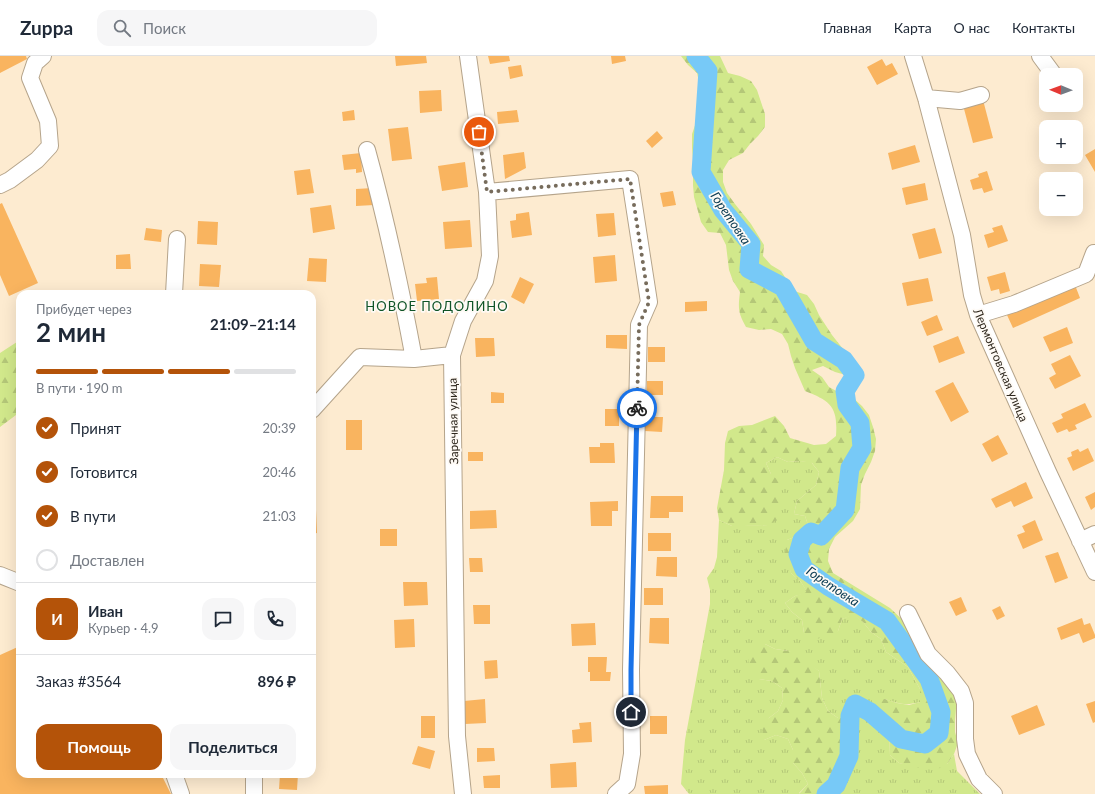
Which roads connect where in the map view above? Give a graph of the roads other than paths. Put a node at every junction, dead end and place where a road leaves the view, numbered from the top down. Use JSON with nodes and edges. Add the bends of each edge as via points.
{"nodes":[{"id":1,"x":43,"y":56,"type":"edge"},
{"id":2,"x":468,"y":56,"type":"edge"},
{"id":3,"x":912,"y":56,"type":"edge"},
{"id":4,"x":1040,"y":56,"type":"edge"},
{"id":5,"x":1049,"y":68,"type":"edge"},
{"id":6,"x":981,"y":95,"type":"dead end"},
{"id":7,"x":926,"y":98,"type":"junction"},
{"id":8,"x":367,"y":150,"type":"dead end"},
{"id":9,"x":0,"y":185,"type":"edge"},
{"id":10,"x":487,"y":192,"type":"junction"},
{"id":11,"x":177,"y":239,"type":"dead end"},
{"id":12,"x":1095,"y":253,"type":"edge"},
{"id":13,"x":174,"y":290,"type":"edge"},
{"id":14,"x":978,"y":315,"type":"junction"},
{"id":15,"x":452,"y":355,"type":"junction"},
{"id":16,"x":414,"y":359,"type":"junction"},
{"id":17,"x":316,"y":406,"type":"edge"},
{"id":18,"x":1095,"y":534,"type":"edge"},
{"id":19,"x":1080,"y":541,"type":"junction"},
{"id":20,"x":1095,"y":572,"type":"edge"},
{"id":21,"x":0,"y":575,"type":"edge"},
{"id":22,"x":16,"y":581,"type":"edge"},
{"id":23,"x":908,"y":613,"type":"dead end"},
{"id":24,"x":175,"y":778,"type":"edge"},
{"id":25,"x":254,"y":778,"type":"edge"},
{"id":26,"x":181,"y":794,"type":"edge"},
{"id":27,"x":254,"y":794,"type":"edge"},
{"id":28,"x":463,"y":794,"type":"edge"},
{"id":29,"x":616,"y":794,"type":"edge"},
{"id":30,"x":994,"y":794,"type":"edge"}],
"edges":[{"from":1,"to":9,"type":"street","via":[[35,63],[30,78],[48,121],[50,146],[37,160]]},
{"from":2,"to":10,"type":"street","name":"Заречная улица"},
{"from":3,"to":7,"type":"street","name":"Лермонтовская улица"},
{"from":4,"to":5,"type":"street"},
{"from":6,"to":7,"type":"street","via":[[960,101]]},
{"from":7,"to":14,"type":"street","name":"Лермонтовская улица","via":[[962,235]]},
{"from":8,"to":16,"type":"street","via":[[396,266]]},
{"from":10,"to":15,"type":"street","name":"Заречная улица","via":[[490,256],[484,280],[463,321]]},
{"from":10,"to":29,"type":"street","via":[[630,179],[649,302],[639,325],[631,670],[632,754],[627,784]]},
{"from":11,"to":13,"type":"street"},
{"from":12,"to":14,"type":"street","via":[[1086,274],[1014,304]]},
{"from":14,"to":19,"type":"street","name":"Лермонтовская улица"},
{"from":15,"to":16,"type":"street"},
{"from":15,"to":28,"type":"street","name":"Заречная улица","via":[[457,736]]},
{"from":16,"to":17,"type":"street","via":[[360,357]]},
{"from":18,"to":19,"type":"street"},
{"from":19,"to":20,"type":"street","name":"Лермонтовская улица"},
{"from":21,"to":22,"type":"street"},
{"from":23,"to":30,"type":"street","via":[[928,654],[961,692],[966,703],[967,754],[979,779]]},
{"from":24,"to":26,"type":"street"},
{"from":25,"to":27,"type":"street"}]}
